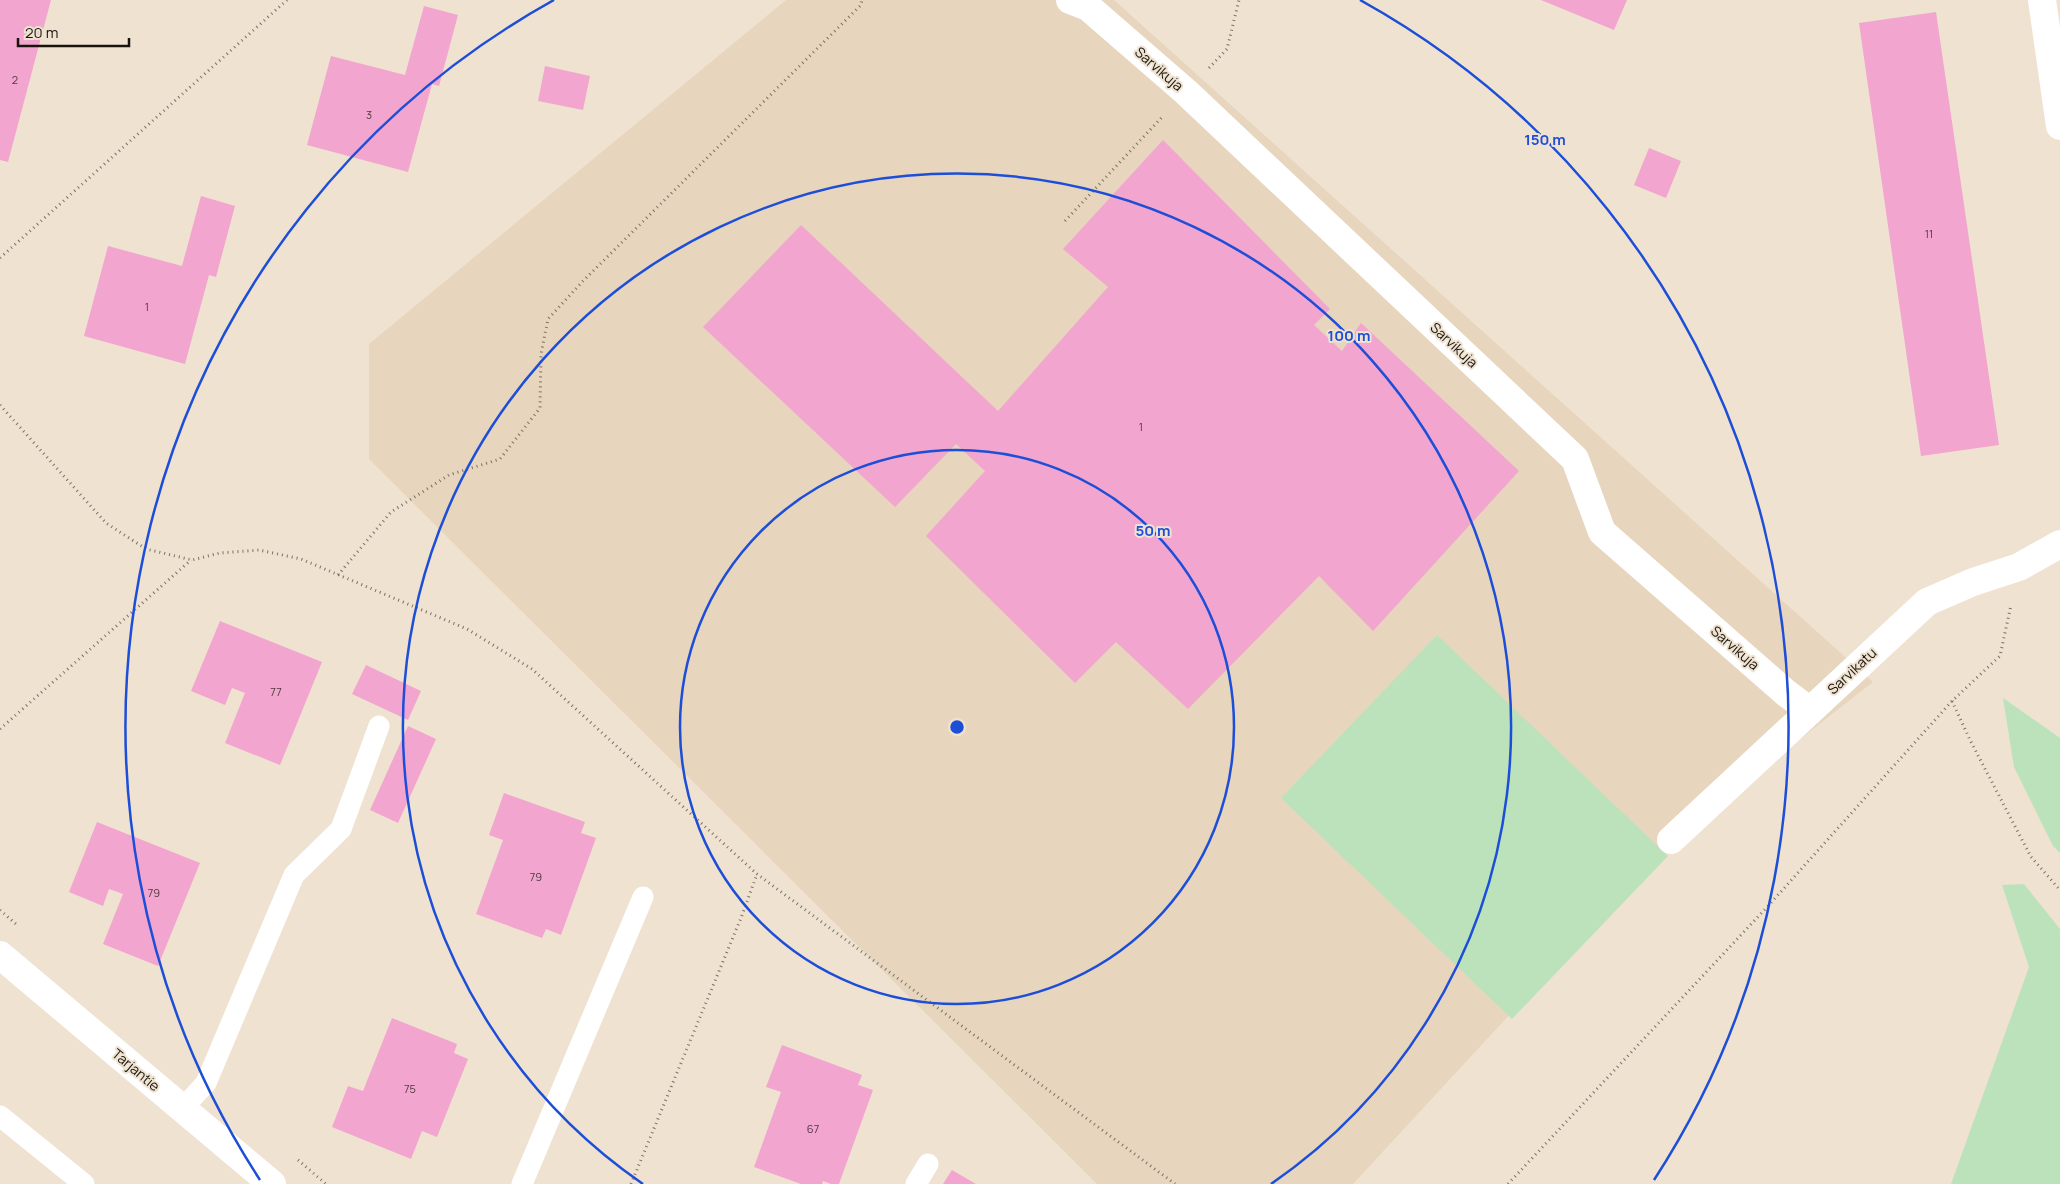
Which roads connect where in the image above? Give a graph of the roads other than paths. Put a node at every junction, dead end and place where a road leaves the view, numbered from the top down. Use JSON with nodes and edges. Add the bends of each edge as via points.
{"nodes":[{"id":1,"x":1070,"y":0,"type":"edge"},
{"id":2,"x":2042,"y":0,"type":"edge"},
{"id":3,"x":2060,"y":126,"type":"edge"},
{"id":4,"x":2060,"y":544,"type":"edge"},
{"id":5,"x":1810,"y":710,"type":"junction"},
{"id":6,"x":379,"y":726,"type":"dead end"},
{"id":7,"x":1671,"y":840,"type":"dead end"},
{"id":8,"x":643,"y":897,"type":"dead end"},
{"id":9,"x":0,"y":955,"type":"edge"},
{"id":10,"x":182,"y":1109,"type":"junction"},
{"id":11,"x":0,"y":1116,"type":"edge"},
{"id":12,"x":928,"y":1164,"type":"dead end"},
{"id":13,"x":266,"y":1182,"type":"edge"},
{"id":14,"x":84,"y":1184,"type":"edge"},
{"id":15,"x":522,"y":1184,"type":"edge"},
{"id":16,"x":916,"y":1184,"type":"edge"}],
"edges":[{"from":1,"to":5,"type":"street","name":"Sarvikuja","via":[[1088,8],[1186,92],[1575,459],[1602,532],[1786,693]]},
{"from":2,"to":3,"type":"street"},
{"from":4,"to":5,"type":"street","name":"Sarvikatu","via":[[2019,567],[1927,602]]},
{"from":5,"to":7,"type":"street","name":"Sarvikatu"},
{"from":6,"to":10,"type":"lane","via":[[341,829],[294,875],[206,1083]]},
{"from":8,"to":15,"type":"lane"},
{"from":9,"to":10,"type":"street","name":"Tarjantie"},
{"from":10,"to":13,"type":"street","name":"Tarjantie"},
{"from":11,"to":14,"type":"lane"},
{"from":12,"to":16,"type":"lane"}]}
